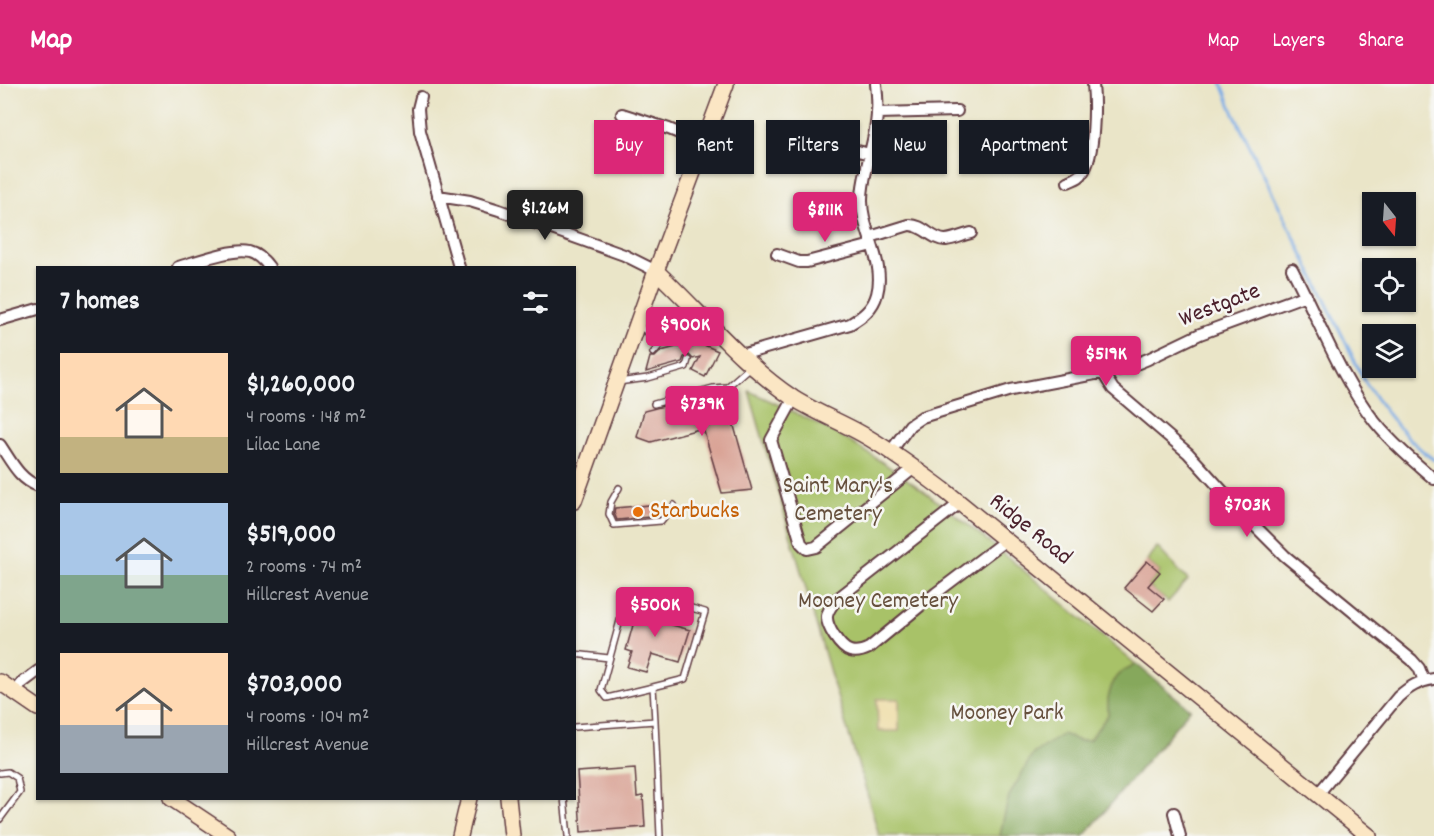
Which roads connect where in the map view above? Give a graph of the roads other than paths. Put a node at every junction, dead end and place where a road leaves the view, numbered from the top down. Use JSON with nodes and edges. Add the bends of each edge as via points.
{"nodes":[{"id":1,"x":726,"y":84,"type":"edge"},
{"id":2,"x":876,"y":84,"type":"edge"},
{"id":3,"x":1093,"y":84,"type":"edge"},
{"id":4,"x":421,"y":97,"type":"dead end"},
{"id":5,"x":957,"y":111,"type":"dead end"},
{"id":6,"x":878,"y":112,"type":"junction"},
{"id":7,"x":622,"y":114,"type":"dead end"},
{"id":8,"x":712,"y":120,"type":"edge"},
{"id":9,"x":676,"y":132,"type":"edge"},
{"id":10,"x":860,"y":152,"type":"edge"},
{"id":11,"x":870,"y":154,"type":"junction"},
{"id":12,"x":691,"y":174,"type":"edge"},
{"id":13,"x":1068,"y":182,"type":"dead end"},
{"id":14,"x":438,"y":196,"type":"junction"},
{"id":15,"x":971,"y":233,"type":"dead end"},
{"id":16,"x":871,"y":241,"type":"junction"},
{"id":17,"x":777,"y":254,"type":"dead end"},
{"id":18,"x":182,"y":266,"type":"edge"},
{"id":19,"x":267,"y":266,"type":"edge"},
{"id":20,"x":459,"y":266,"type":"edge"},
{"id":21,"x":1292,"y":269,"type":"dead end"},
{"id":22,"x":656,"y":271,"type":"junction"},
{"id":23,"x":1306,"y":295,"type":"junction"},
{"id":24,"x":36,"y":310,"type":"edge"},
{"id":25,"x":0,"y":320,"type":"edge"},
{"id":26,"x":706,"y":320,"type":"junction"},
{"id":27,"x":637,"y":324,"type":"junction"},
{"id":28,"x":682,"y":339,"type":"junction"},
{"id":29,"x":668,"y":342,"type":"junction"},
{"id":30,"x":661,"y":344,"type":"junction"},
{"id":31,"x":680,"y":346,"type":"dead end"},
{"id":32,"x":667,"y":350,"type":"dead end"},
{"id":33,"x":653,"y":353,"type":"dead end"},
{"id":34,"x":688,"y":360,"type":"dead end"},
{"id":35,"x":747,"y":360,"type":"junction"},
{"id":36,"x":676,"y":363,"type":"dead end"},
{"id":37,"x":663,"y":366,"type":"dead end"},
{"id":38,"x":674,"y":371,"type":"junction"},
{"id":39,"x":1103,"y":373,"type":"junction"},
{"id":40,"x":662,"y":374,"type":"junction"},
{"id":41,"x":616,"y":382,"type":"junction"},
{"id":42,"x":794,"y":398,"type":"junction"},
{"id":43,"x":654,"y":404,"type":"dead end"},
{"id":44,"x":0,"y":445,"type":"edge"},
{"id":45,"x":891,"y":451,"type":"junction"},
{"id":46,"x":914,"y":468,"type":"junction"},
{"id":47,"x":1434,"y":479,"type":"edge"},
{"id":48,"x":36,"y":485,"type":"edge"},
{"id":49,"x":619,"y":488,"type":"dead end"},
{"id":50,"x":576,"y":495,"type":"edge"},
{"id":51,"x":960,"y":503,"type":"junction"},
{"id":52,"x":674,"y":505,"type":"dead end"},
{"id":53,"x":1006,"y":540,"type":"junction"},
{"id":54,"x":576,"y":654,"type":"edge"},
{"id":55,"x":609,"y":658,"type":"junction"},
{"id":56,"x":36,"y":672,"type":"edge"},
{"id":57,"x":1429,"y":680,"type":"edge"},
{"id":58,"x":0,"y":682,"type":"edge"},
{"id":59,"x":653,"y":687,"type":"junction"},
{"id":60,"x":15,"y":693,"type":"junction"},
{"id":61,"x":36,"y":707,"type":"edge"},
{"id":62,"x":655,"y":721,"type":"junction"},
{"id":63,"x":576,"y":727,"type":"edge"},
{"id":64,"x":0,"y":772,"type":"edge"},
{"id":65,"x":1318,"y":794,"type":"junction"},
{"id":66,"x":174,"y":800,"type":"edge"},
{"id":67,"x":469,"y":800,"type":"edge"},
{"id":68,"x":508,"y":800,"type":"edge"},
{"id":69,"x":564,"y":800,"type":"edge"},
{"id":70,"x":1174,"y":813,"type":"dead end"},
{"id":71,"x":0,"y":819,"type":"edge"},
{"id":72,"x":228,"y":836,"type":"edge"},
{"id":73,"x":460,"y":836,"type":"edge"},
{"id":74,"x":512,"y":836,"type":"edge"},
{"id":75,"x":568,"y":836,"type":"edge"},
{"id":76,"x":660,"y":836,"type":"edge"},
{"id":77,"x":1180,"y":836,"type":"edge"},
{"id":78,"x":1370,"y":836,"type":"edge"}],
"edges":[{"from":1,"to":8,"type":"street"},
{"from":2,"to":6,"type":"street"},
{"from":3,"to":13,"type":"street","via":[[1094,119],[1088,164],[1079,177]]},
{"from":4,"to":14,"type":"street","via":[[420,131]]},
{"from":5,"to":6,"type":"street"},
{"from":6,"to":11,"type":"street"},
{"from":7,"to":9,"type":"street"},
{"from":10,"to":11,"type":"street"},
{"from":11,"to":16,"type":"street","via":[[861,201]]},
{"from":12,"to":22,"type":"street"},
{"from":14,"to":20,"type":"street"},
{"from":14,"to":22,"type":"street","via":[[499,210],[624,255]]},
{"from":15,"to":16,"type":"street","via":[[947,240],[909,225]]},
{"from":16,"to":17,"type":"street","via":[[807,262]]},
{"from":16,"to":35,"type":"street","via":[[878,265],[877,295],[861,318]]},
{"from":18,"to":19,"type":"street","via":[[236,252],[256,255]]},
{"from":21,"to":23,"type":"street"},
{"from":22,"to":26,"type":"street","name":"Ridge Road"},
{"from":22,"to":27,"type":"street"},
{"from":23,"to":39,"type":"street","name":"Westgate","via":[[1200,334],[1126,368]]},
{"from":23,"to":47,"type":"street","via":[[1347,381],[1364,407],[1401,451]]},
{"from":24,"to":25,"type":"street"},
{"from":26,"to":28,"type":"lane","via":[[693,339]]},
{"from":26,"to":35,"type":"street","name":"Ridge Road"},
{"from":27,"to":30,"type":"lane"},
{"from":27,"to":41,"type":"street"},
{"from":28,"to":29,"type":"lane"},
{"from":28,"to":31,"type":"lane"},
{"from":29,"to":30,"type":"lane"},
{"from":29,"to":32,"type":"lane"},
{"from":30,"to":33,"type":"lane"},
{"from":34,"to":38,"type":"lane","via":[[686,367]]},
{"from":35,"to":42,"type":"street","name":"Ridge Road"},
{"from":35,"to":43,"type":"lane","via":[[727,387]]},
{"from":36,"to":38,"type":"lane"},
{"from":37,"to":40,"type":"lane"},
{"from":38,"to":40,"type":"lane"},
{"from":39,"to":45,"type":"street","name":"Westgate","via":[[1011,390],[922,417],[910,425]]},
{"from":39,"to":57,"type":"street","via":[[1113,388],[1188,453],[1285,556],[1412,660]]},
{"from":40,"to":41,"type":"lane"},
{"from":41,"to":50,"type":"street"},
{"from":42,"to":45,"type":"street","name":"Ridge Road"},
{"from":42,"to":46,"type":"street","via":[[771,440],[801,543],[807,549],[816,547]]},
{"from":44,"to":48,"type":"street","via":[[21,476]]},
{"from":45,"to":46,"type":"street","name":"Ridge Road"},
{"from":46,"to":51,"type":"street","name":"Ridge Road"},
{"from":49,"to":52,"type":"lane","via":[[609,514],[614,525],[661,521]]},
{"from":51,"to":53,"type":"street","name":"Ridge Road"},
{"from":51,"to":53,"type":"street","via":[[830,607],[827,623],[846,650],[869,648]]},
{"from":53,"to":65,"type":"street","name":"Ridge Road"},
{"from":54,"to":55,"type":"lane"},
{"from":55,"to":59,"type":"lane","via":[[601,690],[607,698]]},
{"from":55,"to":59,"type":"lane","via":[[627,595],[637,592],[705,612],[686,679]]},
{"from":56,"to":60,"type":"street"},
{"from":57,"to":65,"type":"street","via":[[1408,688],[1398,697]]},
{"from":58,"to":60,"type":"street"},
{"from":59,"to":62,"type":"lane"},
{"from":60,"to":61,"type":"street"},
{"from":62,"to":63,"type":"lane"},
{"from":62,"to":76,"type":"lane"},
{"from":64,"to":71,"type":"lane","via":[[17,778],[20,792]]},
{"from":65,"to":78,"type":"street","name":"Ridge Road"},
{"from":66,"to":72,"type":"street"},
{"from":67,"to":73,"type":"street"},
{"from":68,"to":74,"type":"street"},
{"from":69,"to":75,"type":"lane"},
{"from":70,"to":77,"type":"street"}]}
